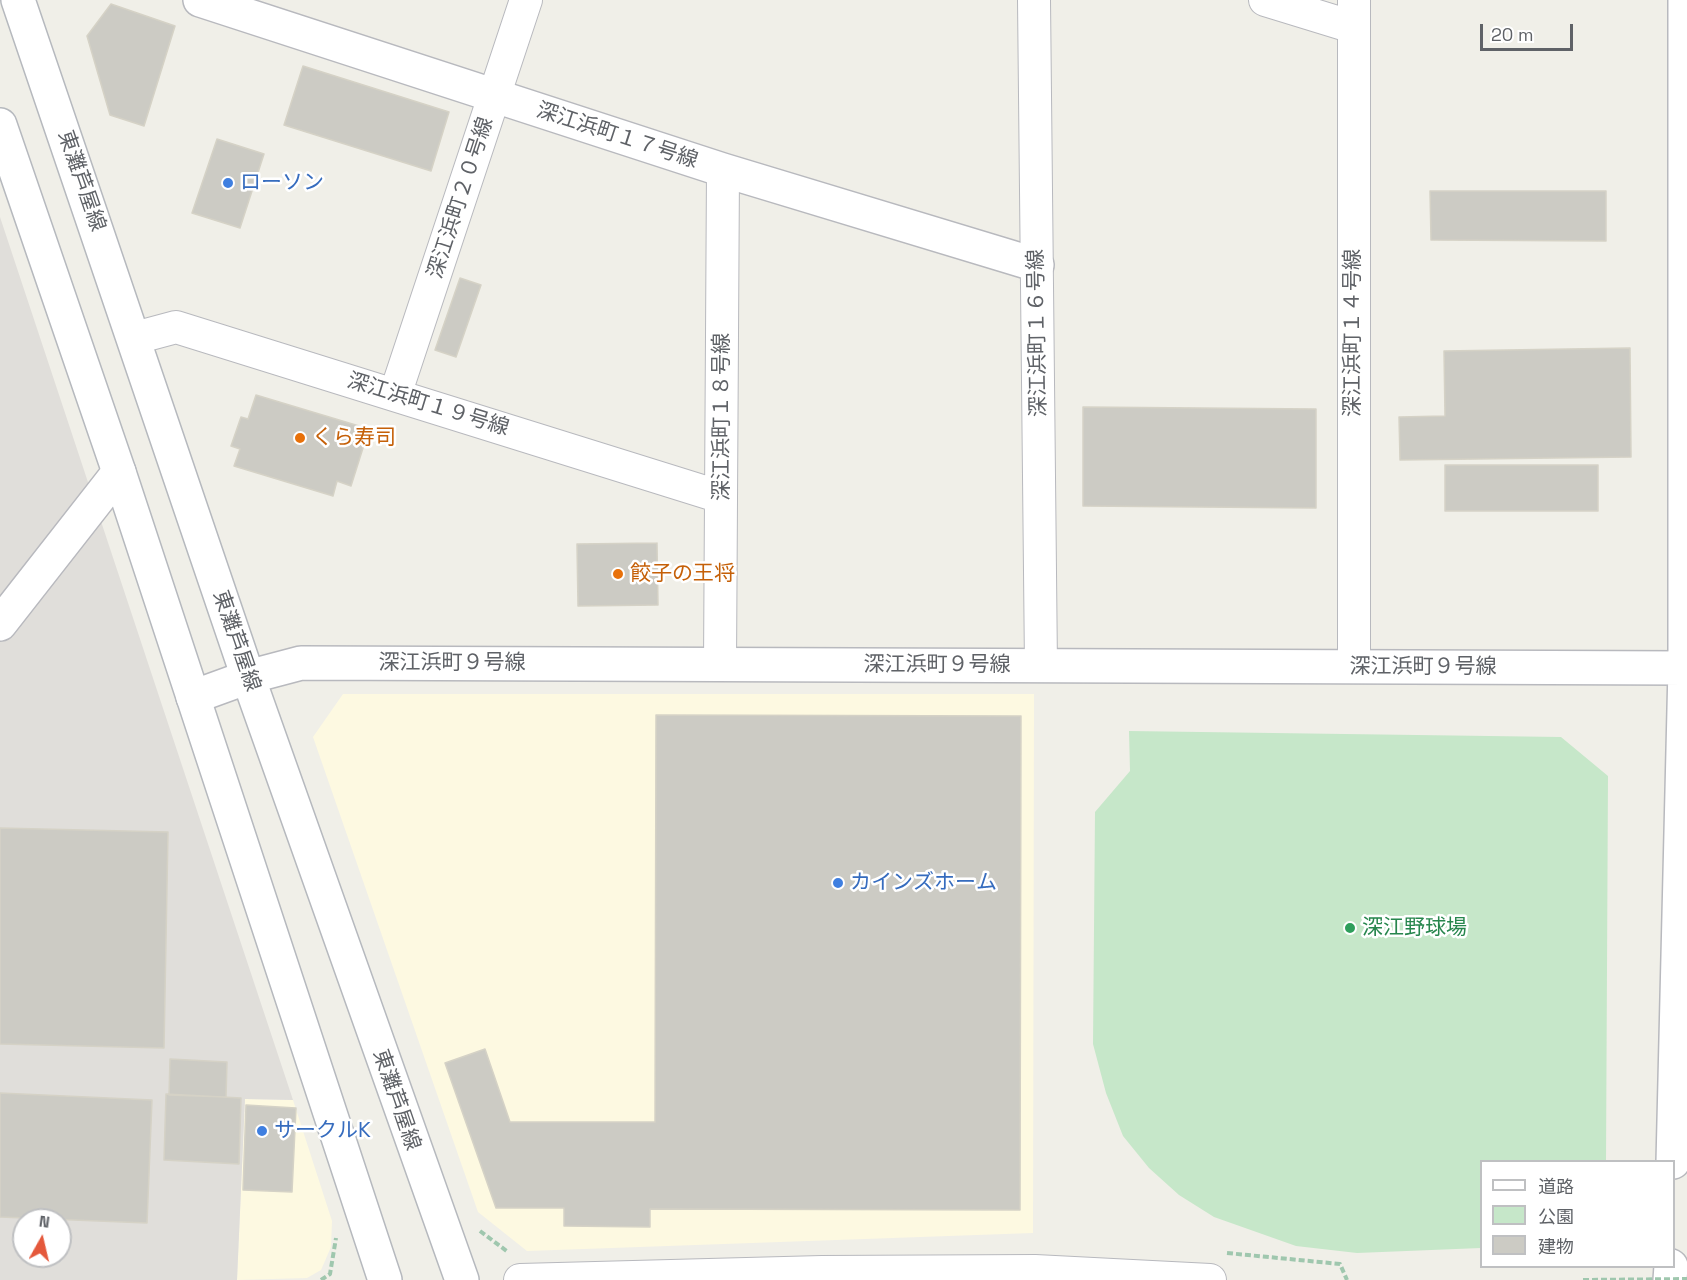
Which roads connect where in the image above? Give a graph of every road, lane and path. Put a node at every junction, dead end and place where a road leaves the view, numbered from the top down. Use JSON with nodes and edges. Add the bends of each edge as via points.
{"nodes":[{"id":1,"x":18,"y":0,"type":"edge"},
{"id":2,"x":200,"y":0,"type":"edge"},
{"id":3,"x":526,"y":0,"type":"edge"},
{"id":4,"x":1034,"y":0,"type":"edge"},
{"id":5,"x":1265,"y":0,"type":"edge"},
{"id":6,"x":1685,"y":0,"type":"edge"},
{"id":7,"x":1353,"y":14,"type":"edge"},
{"id":8,"x":495,"y":96,"type":"junction"},
{"id":9,"x":0,"y":125,"type":"edge"},
{"id":10,"x":723,"y":170,"type":"junction"},
{"id":11,"x":1037,"y":265,"type":"junction"},
{"id":12,"x":135,"y":338,"type":"junction"},
{"id":13,"x":395,"y":395,"type":"junction"},
{"id":14,"x":119,"y":472,"type":"junction"},
{"id":15,"x":721,"y":497,"type":"junction"},
{"id":16,"x":0,"y":624,"type":"edge"},
{"id":17,"x":720,"y":664,"type":"junction"},
{"id":18,"x":1041,"y":666,"type":"junction"},
{"id":19,"x":1354,"y":666,"type":"junction"},
{"id":20,"x":1686,"y":668,"type":"edge"},
{"id":21,"x":248,"y":677,"type":"junction"},
{"id":22,"x":194,"y":697,"type":"junction"},
{"id":23,"x":1673,"y":1160,"type":"edge"},
{"id":24,"x":476,"y":1222,"type":"dead end"},
{"id":25,"x":517,"y":1268,"type":"edge"},
{"id":26,"x":1687,"y":1279,"type":"edge"},
{"id":27,"x":385,"y":1280,"type":"edge"},
{"id":28,"x":462,"y":1280,"type":"edge"},
{"id":29,"x":1210,"y":1280,"type":"edge"},
{"id":30,"x":1583,"y":1280,"type":"edge"}],
"edges":[{"from":1,"to":12,"type":"street","name":"東灘芦屋線"},
{"from":2,"to":8,"type":"street","name":"深江浜町１７号線"},
{"from":3,"to":8,"type":"street","name":"深江浜町２０号線"},
{"from":4,"to":11,"type":"street","name":"深江浜町１６号線"},
{"from":5,"to":7,"type":"street"},
{"from":6,"to":20,"type":"street"},
{"from":7,"to":19,"type":"street","name":"深江浜町１４号線"},
{"from":8,"to":10,"type":"street","name":"深江浜町１７号線"},
{"from":8,"to":13,"type":"street","name":"深江浜町２０号線"},
{"from":9,"to":14,"type":"street"},
{"from":10,"to":11,"type":"street","name":"深江浜町１７号線"},
{"from":10,"to":15,"type":"street","name":"深江浜町１８号線"},
{"from":11,"to":18,"type":"street","name":"深江浜町１６号線"},
{"from":12,"to":13,"type":"street","name":"深江浜町１９号線","via":[[176,327]]},
{"from":12,"to":21,"type":"street","name":"東灘芦屋線"},
{"from":13,"to":15,"type":"street","name":"深江浜町１９号線"},
{"from":14,"to":16,"type":"street"},
{"from":14,"to":22,"type":"street"},
{"from":15,"to":17,"type":"street","name":"深江浜町１８号線"},
{"from":17,"to":18,"type":"street","name":"深江浜町９号線"},
{"from":17,"to":21,"type":"street","name":"深江浜町９号線","via":[[301,663]]},
{"from":18,"to":19,"type":"street","name":"深江浜町９号線"},
{"from":19,"to":20,"type":"street","name":"深江浜町９号線"},
{"from":20,"to":23,"type":"street"},
{"from":21,"to":22,"type":"street","name":"深江浜町９号線"},
{"from":21,"to":28,"type":"street","name":"東灘芦屋線"},
{"from":22,"to":27,"type":"street"},
{"from":24,"to":25,"type":"path","via":[[480,1232]]},
{"from":25,"to":29,"type":"street","via":[[1035,1271]]},
{"from":26,"to":30,"type":"path","bridge":true}]}
